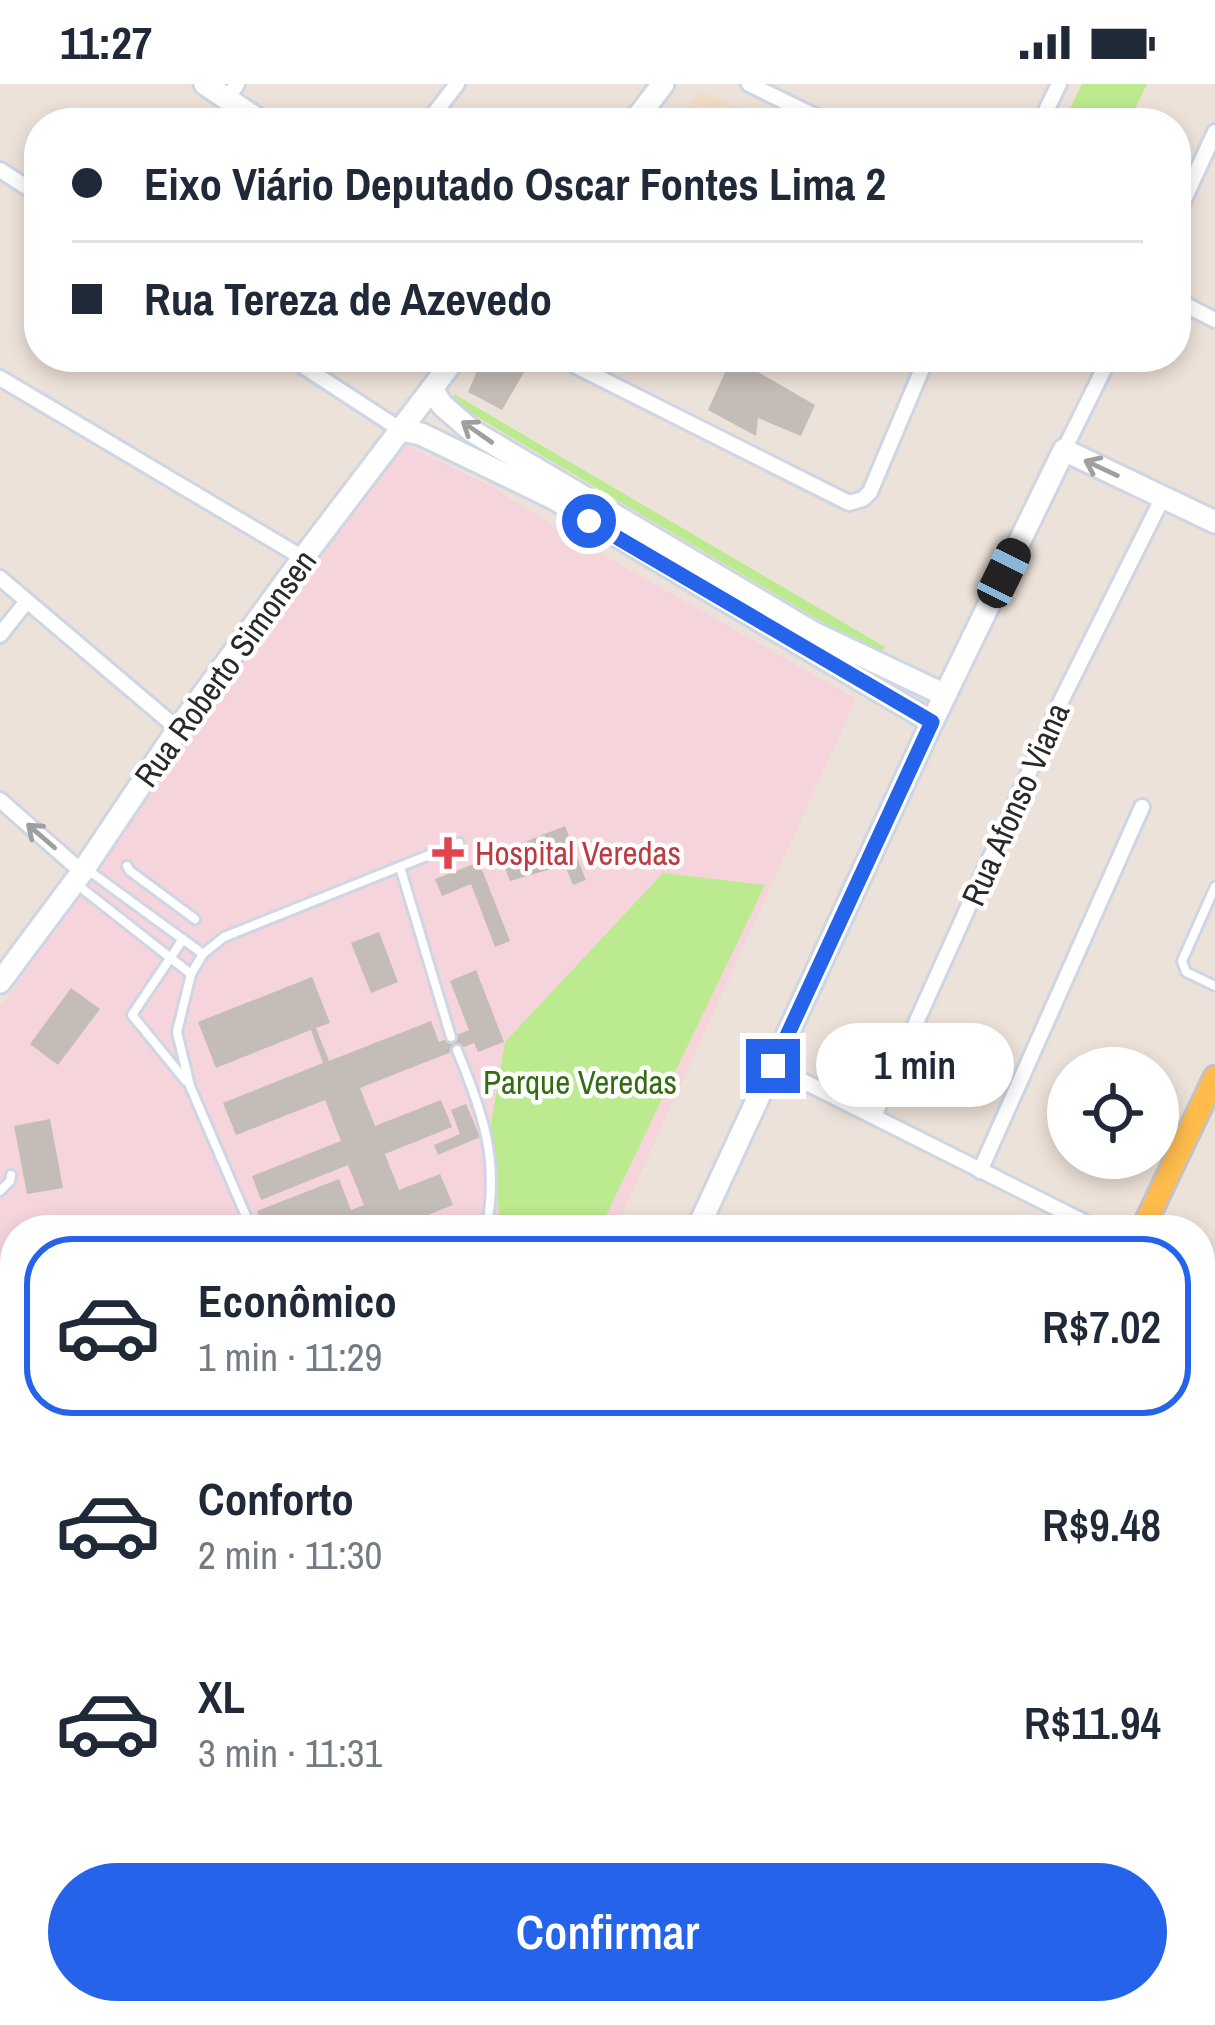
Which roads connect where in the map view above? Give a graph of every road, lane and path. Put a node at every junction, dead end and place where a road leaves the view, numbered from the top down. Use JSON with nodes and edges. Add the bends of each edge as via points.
{"nodes":[{"id":1,"x":205,"y":84,"type":"edge"},
{"id":2,"x":458,"y":84,"type":"edge"},
{"id":3,"x":664,"y":84,"type":"edge"},
{"id":4,"x":748,"y":84,"type":"edge"},
{"id":5,"x":232,"y":91,"type":"edge"},
{"id":6,"x":439,"y":108,"type":"edge"},
{"id":7,"x":646,"y":108,"type":"edge"},
{"id":8,"x":798,"y":108,"type":"edge"},
{"id":9,"x":1214,"y":134,"type":"edge"},
{"id":10,"x":1191,"y":185,"type":"edge"},
{"id":11,"x":312,"y":372,"type":"edge"},
{"id":12,"x":445,"y":372,"type":"edge"},
{"id":13,"x":588,"y":372,"type":"edge"},
{"id":14,"x":921,"y":372,"type":"edge"},
{"id":15,"x":1103,"y":372,"type":"edge"},
{"id":16,"x":0,"y":378,"type":"edge"},
{"id":17,"x":432,"y":389,"type":"junction"},
{"id":18,"x":401,"y":430,"type":"junction"},
{"id":19,"x":1064,"y":450,"type":"junction"},
{"id":20,"x":1162,"y":497,"type":"junction"},
{"id":21,"x":1215,"y":522,"type":"edge"},
{"id":22,"x":302,"y":558,"type":"junction"},
{"id":23,"x":0,"y":578,"type":"edge"},
{"id":24,"x":27,"y":601,"type":"junction"},
{"id":25,"x":0,"y":635,"type":"edge"},
{"id":26,"x":945,"y":695,"type":"junction"},
{"id":27,"x":932,"y":722,"type":"junction"},
{"id":28,"x":178,"y":729,"type":"junction"},
{"id":29,"x":0,"y":800,"type":"edge"},
{"id":30,"x":1142,"y":807,"type":"dead end"},
{"id":31,"x":459,"y":844,"type":"dead end"},
{"id":32,"x":127,"y":866,"type":"dead end"},
{"id":33,"x":400,"y":867,"type":"junction"},
{"id":34,"x":81,"y":874,"type":"junction"},
{"id":35,"x":1215,"y":887,"type":"edge"},
{"id":36,"x":195,"y":919,"type":"dead end"},
{"id":37,"x":183,"y":939,"type":"junction"},
{"id":38,"x":203,"y":954,"type":"junction"},
{"id":39,"x":171,"y":959,"type":"junction"},
{"id":40,"x":191,"y":974,"type":"junction"},
{"id":41,"x":0,"y":982,"type":"edge"},
{"id":42,"x":1215,"y":986,"type":"edge"},
{"id":43,"x":451,"y":1037,"type":"dead end"},
{"id":44,"x":457,"y":1050,"type":"dead end"},
{"id":45,"x":773,"y":1066,"type":"junction"},
{"id":46,"x":190,"y":1086,"type":"junction"},
{"id":47,"x":1212,"y":1088,"type":"edge"},
{"id":48,"x":874,"y":1116,"type":"junction"},
{"id":49,"x":980,"y":1172,"type":"junction"},
{"id":50,"x":10,"y":1175,"type":"dead end"},
{"id":51,"x":0,"y":1191,"type":"edge"},
{"id":52,"x":246,"y":1215,"type":"edge"},
{"id":53,"x":489,"y":1215,"type":"edge"},
{"id":54,"x":712,"y":1215,"type":"edge"},
{"id":55,"x":1069,"y":1215,"type":"edge"},
{"id":56,"x":1149,"y":1215,"type":"edge"}],
"edges":[{"from":1,"to":5,"type":"street"},
{"from":2,"to":6,"type":"street"},
{"from":3,"to":7,"type":"street"},
{"from":4,"to":8,"type":"street"},
{"from":9,"to":10,"type":"street"},
{"from":11,"to":18,"type":"street"},
{"from":12,"to":17,"type":"street","name":"Rua Roberto Simonsen"},
{"from":13,"to":14,"type":"street","via":[[856,502],[870,492]]},
{"from":15,"to":19,"type":"street"},
{"from":16,"to":22,"type":"street"},
{"from":17,"to":18,"type":"street","name":"Rua Roberto Simonsen"},
{"from":26,"to":17,"type":"street","one_way":true,"via":[[814,633],[472,431]]},
{"from":18,"to":22,"type":"street","name":"Rua Roberto Simonsen"},
{"from":18,"to":27,"type":"street","via":[[553,498]]},
{"from":20,"to":19,"type":"street","one_way":true},
{"from":19,"to":26,"type":"street"},
{"from":20,"to":21,"type":"street"},
{"from":20,"to":48,"type":"street","name":"Rua Afonso Viana"},
{"from":22,"to":28,"type":"street","name":"Rua Roberto Simonsen"},
{"from":23,"to":24,"type":"street"},
{"from":24,"to":25,"type":"street"},
{"from":24,"to":28,"type":"street"},
{"from":26,"to":27,"type":"street"},
{"from":27,"to":45,"type":"street"},
{"from":28,"to":34,"type":"street","name":"Rua Roberto Simonsen"},
{"from":34,"to":29,"type":"street","one_way":true},
{"from":30,"to":49,"type":"street"},
{"from":31,"to":33,"type":"lane"},
{"from":32,"to":36,"type":"lane"},
{"from":33,"to":38,"type":"lane","via":[[224,937]]},
{"from":33,"to":43,"type":"lane"},
{"from":34,"to":37,"type":"lane"},
{"from":34,"to":39,"type":"lane"},
{"from":34,"to":41,"type":"street","name":"Rua Roberto Simonsen"},
{"from":35,"to":42,"type":"lane","via":[[1182,961],[1186,972]]},
{"from":37,"to":38,"type":"lane"},
{"from":37,"to":39,"type":"lane"},
{"from":38,"to":40,"type":"lane"},
{"from":39,"to":40,"type":"lane"},
{"from":39,"to":46,"type":"lane","via":[[132,1015]]},
{"from":40,"to":46,"type":"lane","via":[[177,1032]]},
{"from":44,"to":53,"type":"lane","via":[[485,1124]]},
{"from":45,"to":48,"type":"street"},
{"from":45,"to":54,"type":"street"},
{"from":46,"to":52,"type":"lane"},
{"from":47,"to":56,"type":"main road"},
{"from":48,"to":49,"type":"street"},
{"from":49,"to":55,"type":"street"},
{"from":50,"to":51,"type":"lane"}]}
